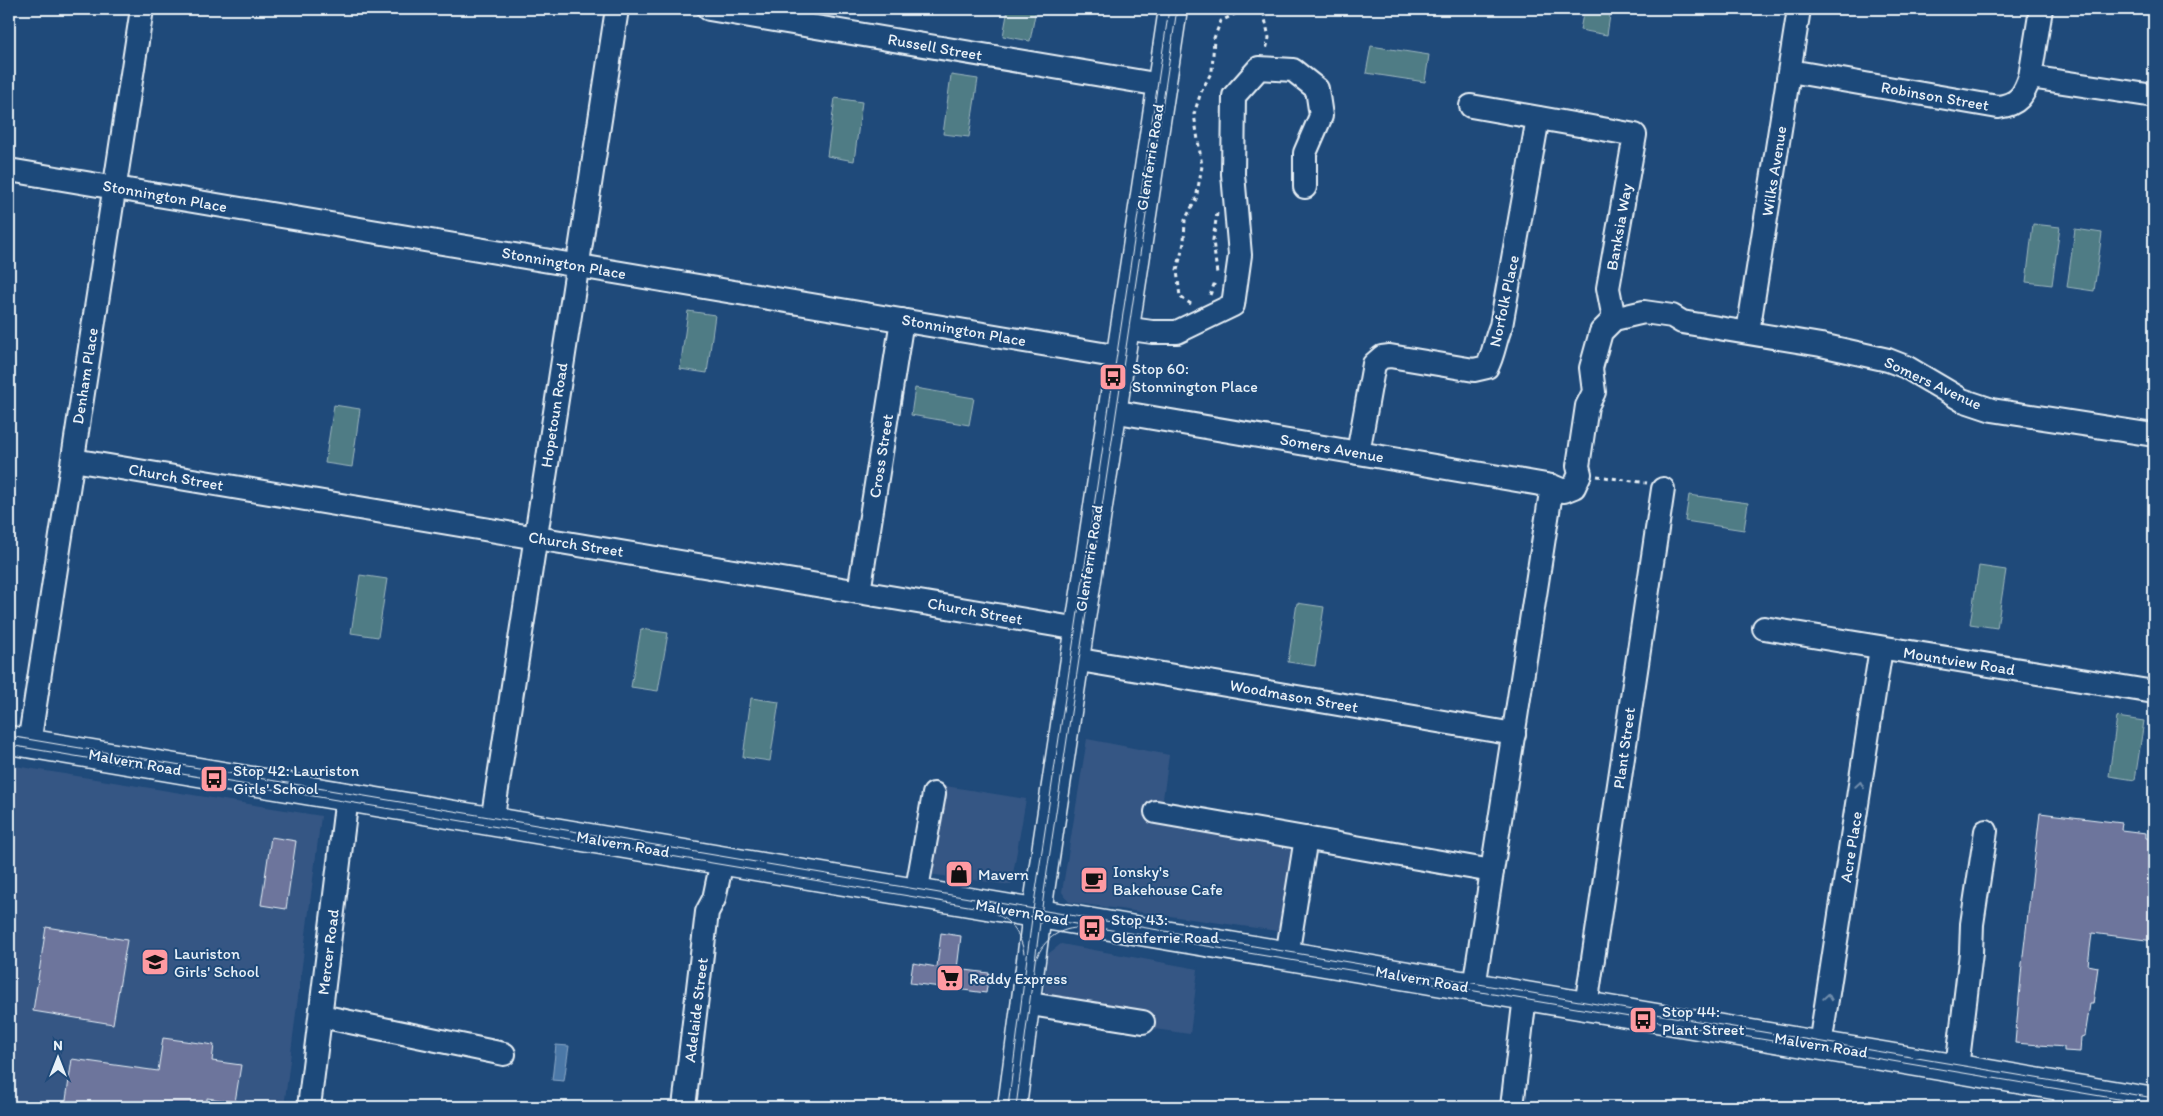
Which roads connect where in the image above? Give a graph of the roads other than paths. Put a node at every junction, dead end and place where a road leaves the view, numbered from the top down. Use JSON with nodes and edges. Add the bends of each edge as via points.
{"nodes":[{"id":1,"x":142,"y":9,"type":"edge"},
{"id":2,"x":617,"y":9,"type":"edge"},
{"id":3,"x":709,"y":9,"type":"edge"},
{"id":4,"x":1173,"y":9,"type":"edge"},
{"id":5,"x":1800,"y":9,"type":"edge"},
{"id":6,"x":2041,"y":9,"type":"edge"},
{"id":7,"x":1790,"y":71,"type":"junction"},
{"id":8,"x":2030,"y":77,"type":"junction"},
{"id":9,"x":1161,"y":85,"type":"junction"},
{"id":10,"x":2154,"y":96,"type":"edge"},
{"id":11,"x":1471,"y":106,"type":"dead end"},
{"id":12,"x":1538,"y":118,"type":"junction"},
{"id":13,"x":9,"y":170,"type":"edge"},
{"id":14,"x":114,"y":187,"type":"junction"},
{"id":15,"x":1305,"y":187,"type":"dead end"},
{"id":16,"x":578,"y":265,"type":"junction"},
{"id":17,"x":1623,"y":317,"type":"junction"},
{"id":18,"x":902,"y":320,"type":"junction"},
{"id":19,"x":1124,"y":328,"type":"junction"},
{"id":20,"x":1748,"y":332,"type":"junction"},
{"id":21,"x":1120,"y":357,"type":"junction"},
{"id":22,"x":1112,"y":411,"type":"junction"},
{"id":23,"x":2154,"y":435,"type":"edge"},
{"id":24,"x":1358,"y":453,"type":"junction"},
{"id":25,"x":72,"y":460,"type":"junction"},
{"id":26,"x":1552,"y":486,"type":"junction"},
{"id":27,"x":1659,"y":487,"type":"road end"},
{"id":28,"x":535,"y":538,"type":"junction"},
{"id":29,"x":859,"y":592,"type":"junction"},
{"id":30,"x":1764,"y":628,"type":"dead end"},
{"id":31,"x":1078,"y":629,"type":"junction"},
{"id":32,"x":1881,"y":648,"type":"junction"},
{"id":33,"x":1074,"y":659,"type":"junction"},
{"id":34,"x":2154,"y":692,"type":"edge"},
{"id":35,"x":1514,"y":734,"type":"junction"},
{"id":36,"x":19,"y":742,"type":"edge"},
{"id":37,"x":934,"y":794,"type":"dead end"},
{"id":38,"x":348,"y":797,"type":"junction"},
{"id":39,"x":1156,"y":812,"type":"dead end"},
{"id":40,"x":492,"y":822,"type":"junction"},
{"id":41,"x":1986,"y":831,"type":"dead end"},
{"id":42,"x":1306,"y":838,"type":"junction"},
{"id":43,"x":714,"y":860,"type":"junction"},
{"id":44,"x":1492,"y":870,"type":"junction"},
{"id":45,"x":916,"y":894,"type":"junction"},
{"id":46,"x":1037,"y":914,"type":"junction"},
{"id":47,"x":1287,"y":956,"type":"junction"},
{"id":48,"x":1474,"y":988,"type":"junction"},
{"id":49,"x":1525,"y":996,"type":"junction"},
{"id":50,"x":1024,"y":1003,"type":"junction"},
{"id":51,"x":1586,"y":1006,"type":"junction"},
{"id":52,"x":320,"y":1016,"type":"junction"},
{"id":53,"x":1143,"y":1022,"type":"dead end"},
{"id":54,"x":1820,"y":1045,"type":"junction"},
{"id":55,"x":504,"y":1054,"type":"dead end"},
{"id":56,"x":1957,"y":1068,"type":"junction"},
{"id":57,"x":2076,"y":1098,"type":"edge"},
{"id":58,"x":2154,"y":1102,"type":"edge"},
{"id":59,"x":309,"y":1107,"type":"edge"},
{"id":60,"x":684,"y":1107,"type":"edge"},
{"id":61,"x":1012,"y":1107,"type":"edge"},
{"id":62,"x":1512,"y":1107,"type":"edge"}],
"edges":[{"from":1,"to":14,"type":"street","name":"Denham Place"},
{"from":2,"to":16,"type":"street","name":"Hopetoun Road"},
{"from":3,"to":9,"type":"street","name":"Russell Street"},
{"from":4,"to":9,"type":"main road","name":"Glenferrie Road"},
{"from":5,"to":7,"type":"street","name":"Wilks Avenue"},
{"from":6,"to":8,"type":"street","name":"Robinson Street"},
{"from":7,"to":8,"type":"street","name":"Robinson Street","via":[[1998,107],[2021,98]]},
{"from":7,"to":20,"type":"street","name":"Wilks Avenue"},
{"from":8,"to":10,"type":"street"},
{"from":9,"to":19,"type":"main road","name":"Glenferrie Road"},
{"from":11,"to":12,"type":"street"},
{"from":12,"to":17,"type":"street","name":"Banksia Way","via":[[1635,135],[1608,288]]},
{"from":12,"to":24,"type":"street","name":"Norfolk Place","via":[[1501,326],[1492,358],[1487,367],[1474,370],[1382,357],[1374,364]]},
{"from":13,"to":14,"type":"street","name":"Stonnington Place"},
{"from":14,"to":16,"type":"street","name":"Stonnington Place"},
{"from":14,"to":25,"type":"street","name":"Denham Place"},
{"from":15,"to":19,"type":"street","via":[[1305,153],[1321,116],[1317,89],[1293,70],[1259,68],[1234,96],[1232,174],[1240,255],[1233,305],[1177,332]]},
{"from":16,"to":18,"type":"street","name":"Stonnington Place"},
{"from":16,"to":28,"type":"street","name":"Hopetoun Road"},
{"from":17,"to":20,"type":"street","name":"Somers Avenue"},
{"from":17,"to":26,"type":"street","name":"Somers Avenue","via":[[1601,332],[1591,368],[1594,392],[1587,406],[1586,471],[1580,474],[1574,487],[1564,491]]},
{"from":18,"to":21,"type":"street","name":"Stonnington Place"},
{"from":18,"to":29,"type":"street","name":"Cross Street"},
{"from":19,"to":21,"type":"main road","name":"Glenferrie Road"},
{"from":20,"to":23,"type":"street","name":"Somers Avenue","via":[[1888,360],[1962,400],[1984,408]]},
{"from":21,"to":22,"type":"main road","name":"Glenferrie Road"},
{"from":22,"to":24,"type":"street","name":"Somers Avenue"},
{"from":22,"to":31,"type":"main road","name":"Glenferrie Road"},
{"from":24,"to":26,"type":"street","name":"Somers Avenue"},
{"from":25,"to":28,"type":"street","name":"Church Street"},
{"from":25,"to":36,"type":"street","name":"Denham Place"},
{"from":26,"to":35,"type":"street"},
{"from":27,"to":51,"type":"street","name":"Plant Street"},
{"from":28,"to":29,"type":"street","name":"Church Street"},
{"from":28,"to":40,"type":"street","name":"Hopetoun Road"},
{"from":29,"to":31,"type":"street","name":"Church Street"},
{"from":30,"to":32,"type":"street","name":"Mountview Road"},
{"from":31,"to":33,"type":"main road","name":"Glenferrie Road"},
{"from":32,"to":34,"type":"street","name":"Mountview Road"},
{"from":54,"to":32,"type":"street","name":"Acre Place","one_way":true},
{"from":33,"to":35,"type":"street","name":"Woodmason Street"},
{"from":33,"to":46,"type":"main road","name":"Glenferrie Road"},
{"from":35,"to":44,"type":"street"},
{"from":36,"to":38,"type":"main road","name":"Malvern Road"},
{"from":37,"to":45,"type":"street"},
{"from":38,"to":40,"type":"main road","name":"Malvern Road"},
{"from":38,"to":52,"type":"street","name":"Mercer Road"},
{"from":39,"to":42,"type":"street"},
{"from":40,"to":43,"type":"main road","name":"Malvern Road"},
{"from":41,"to":56,"type":"street","via":[[1972,924]]},
{"from":42,"to":44,"type":"street"},
{"from":42,"to":47,"type":"street"},
{"from":43,"to":45,"type":"main road","name":"Malvern Road"},
{"from":43,"to":60,"type":"street","name":"Adelaide Street","via":[[714,899],[707,912]]},
{"from":44,"to":48,"type":"street"},
{"from":45,"to":46,"type":"main road","name":"Malvern Road"},
{"from":46,"to":47,"type":"main road","name":"Malvern Road"},
{"from":46,"to":50,"type":"main road","name":"Glenferrie Road"},
{"from":47,"to":48,"type":"main road","name":"Malvern Road"},
{"from":48,"to":49,"type":"main road","name":"Malvern Road"},
{"from":49,"to":51,"type":"main road","name":"Malvern Road"},
{"from":49,"to":62,"type":"street"},
{"from":50,"to":53,"type":"street"},
{"from":50,"to":61,"type":"main road","name":"Glenferrie Road"},
{"from":51,"to":54,"type":"main road","name":"Malvern Road"},
{"from":52,"to":55,"type":"street"},
{"from":52,"to":59,"type":"street","name":"Mercer Road"},
{"from":54,"to":56,"type":"main road","name":"Malvern Road"},
{"from":56,"to":57,"type":"main road","name":"Malvern Road"},
{"from":57,"to":58,"type":"main road","name":"Malvern Road"}]}
